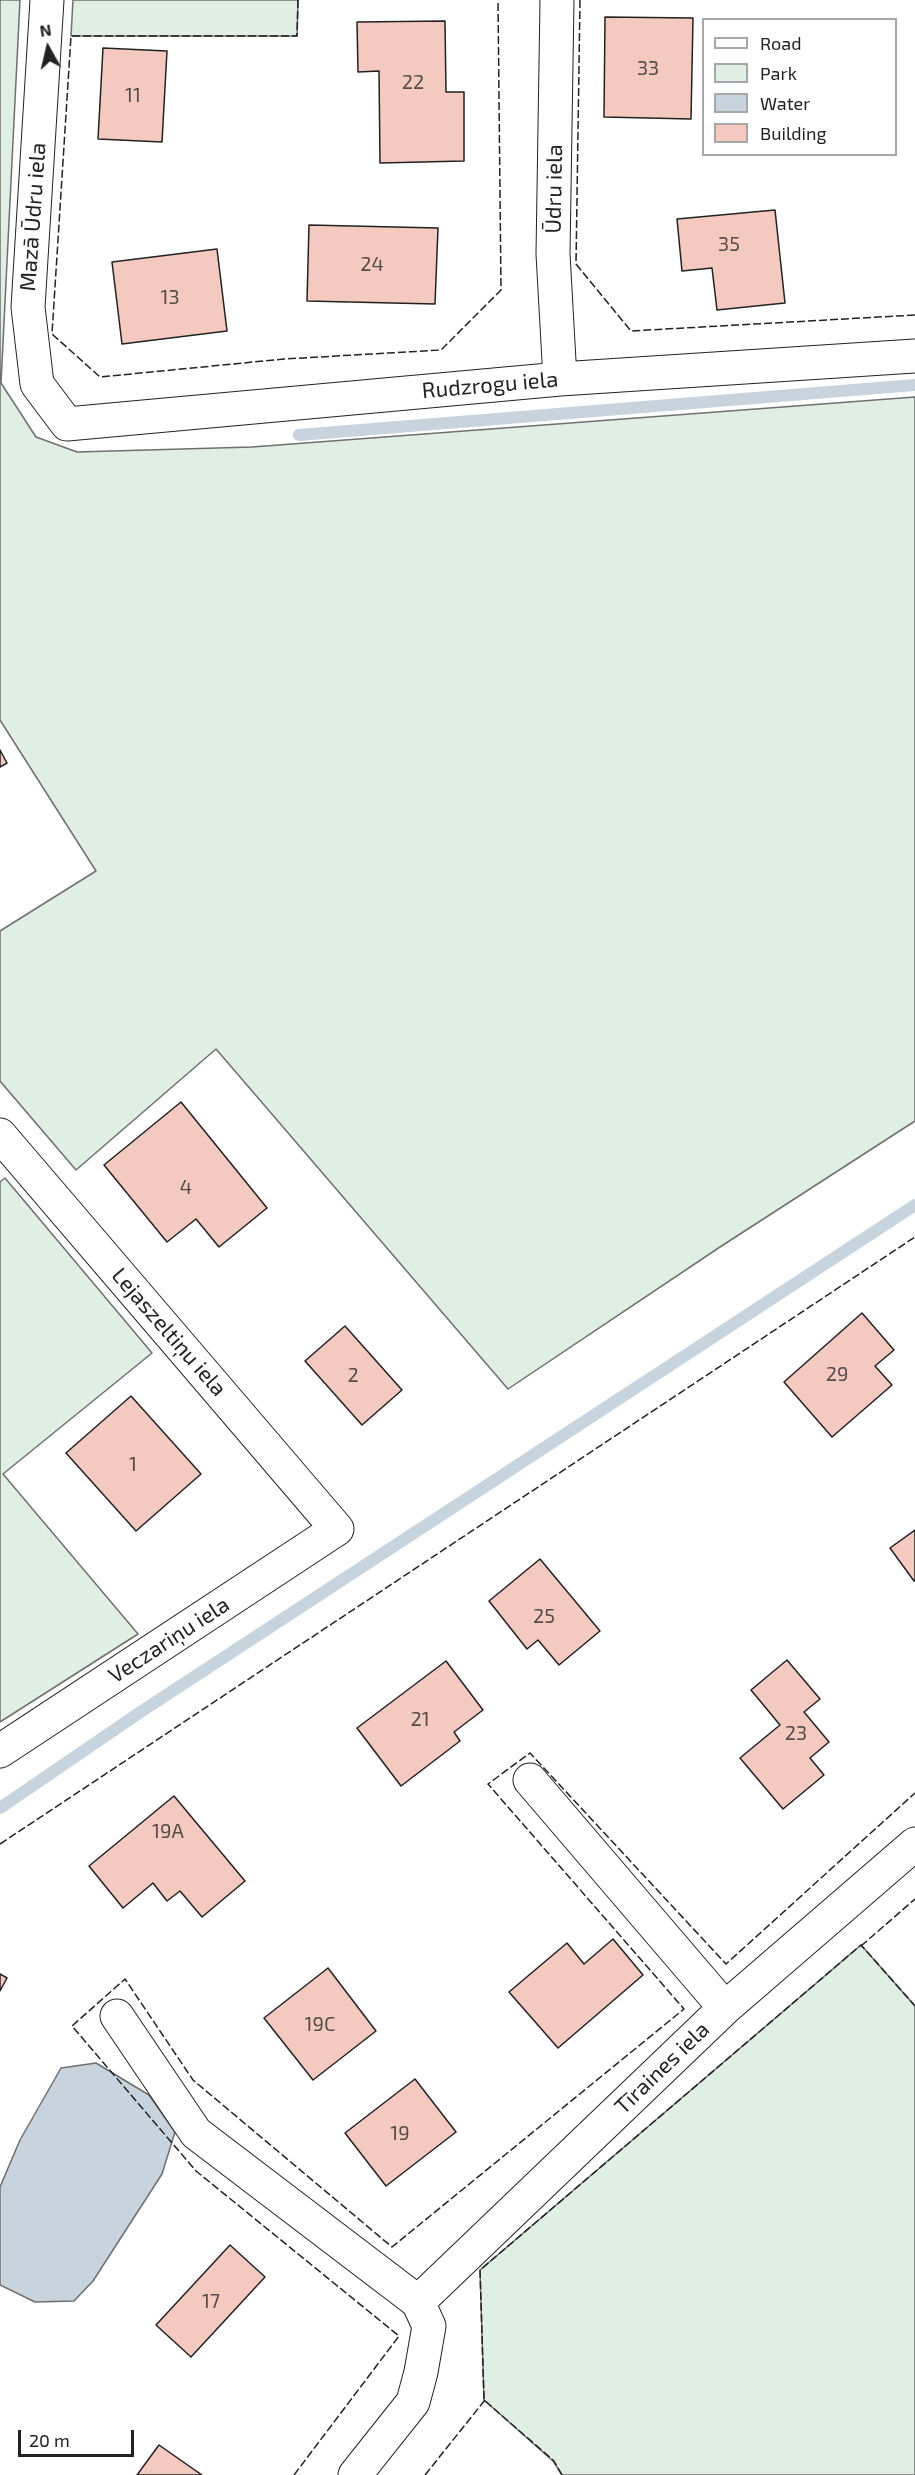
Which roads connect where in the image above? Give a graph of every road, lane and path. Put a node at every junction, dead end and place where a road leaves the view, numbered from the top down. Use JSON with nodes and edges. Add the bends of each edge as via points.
{"nodes":[{"id":1,"x":47,"y":0,"type":"edge"},
{"id":2,"x":557,"y":0,"type":"edge"},
{"id":3,"x":915,"y":356,"type":"edge"},
{"id":4,"x":560,"y":379,"type":"junction"},
{"id":5,"x":67,"y":424,"type":"joint"},
{"id":6,"x":0,"y":1136,"type":"edge"},
{"id":7,"x":338,"y":1529,"type":"joint"},
{"id":8,"x":0,"y":1751,"type":"edge"},
{"id":9,"x":530,"y":1780,"type":"dead end"},
{"id":10,"x":915,"y":1844,"type":"edge"},
{"id":11,"x":725,"y":2008,"type":"junction"},
{"id":12,"x":117,"y":2016,"type":"dead end"},
{"id":13,"x":418,"y":2302,"type":"junction"},
{"id":14,"x":356,"y":2475,"type":"edge"}],
"edges":[{"from":1,"to":5,"type":"street","name":"Mazā Ūdru iela","via":[[28,307],[37,384]]},
{"from":2,"to":4,"type":"street","name":"Ūdru iela","via":[[553,254]]},
{"from":3,"to":4,"type":"street","name":"Rudzrogu iela"},
{"from":4,"to":5,"type":"street","name":"Rudzrogu iela"},
{"from":6,"to":7,"type":"street","name":"Lejaszeltiņu iela"},
{"from":7,"to":8,"type":"street","name":"Veczariņu iela"},
{"from":9,"to":11,"type":"street"},
{"from":10,"to":11,"type":"street","name":"Tīraines iela"},
{"from":11,"to":13,"type":"street","name":"Tīraines iela"},
{"from":12,"to":13,"type":"street","via":[[196,2133]]},
{"from":13,"to":14,"type":"street","via":[[429,2326],[413,2402]]}]}
